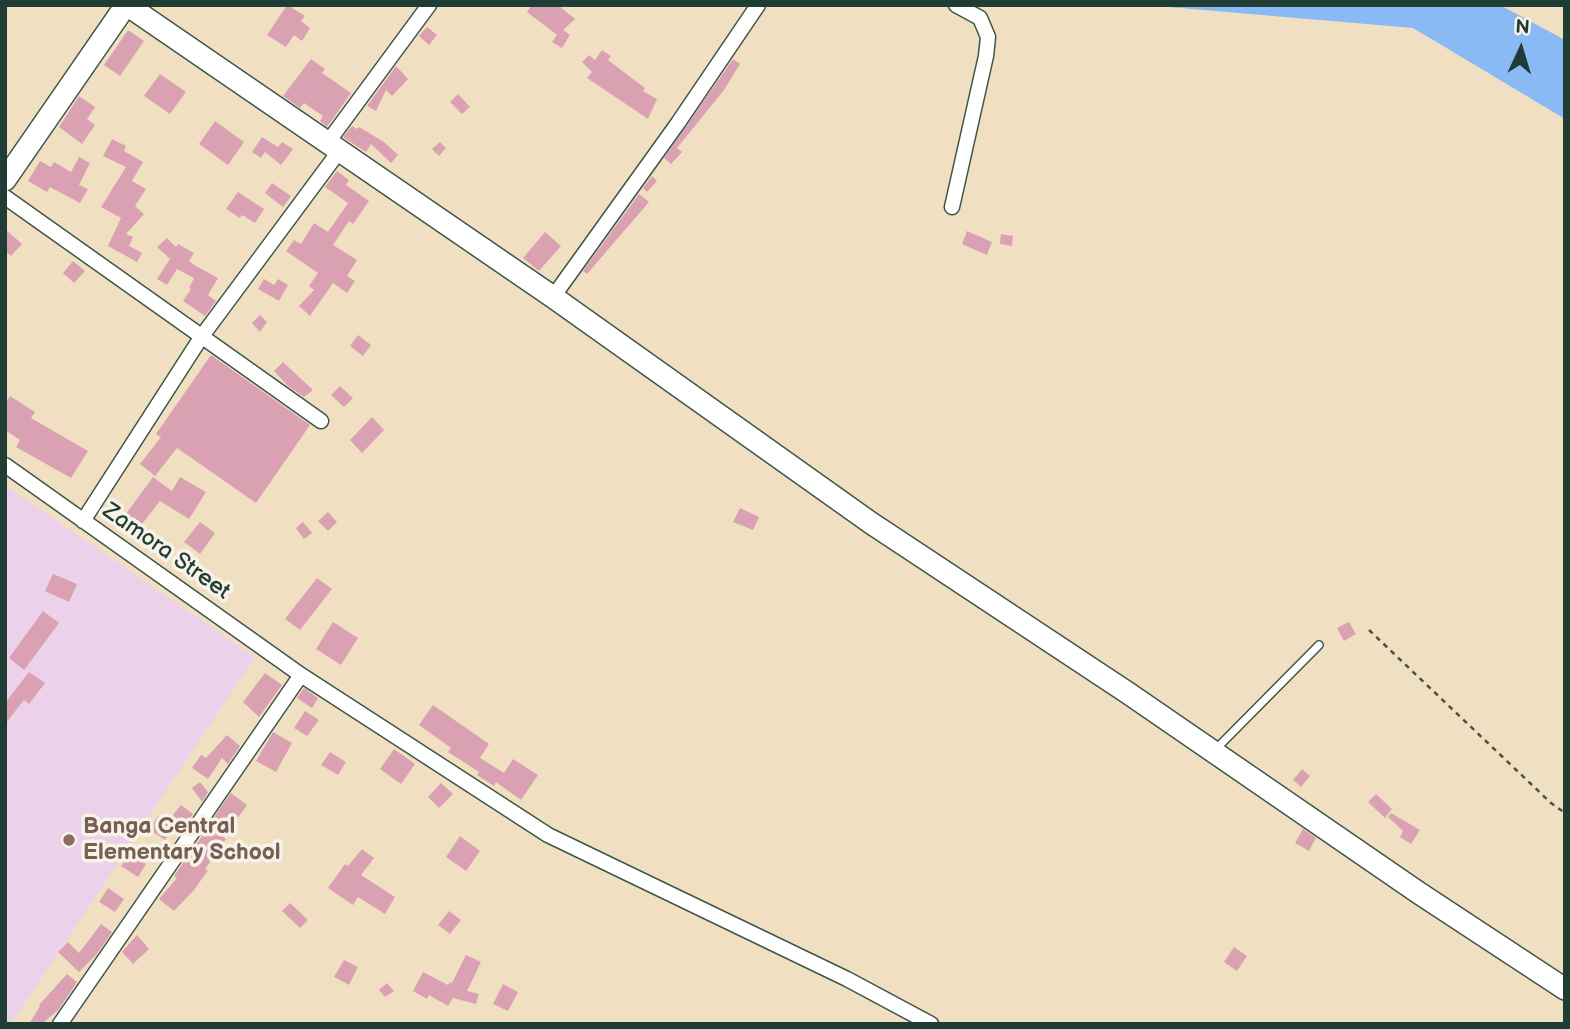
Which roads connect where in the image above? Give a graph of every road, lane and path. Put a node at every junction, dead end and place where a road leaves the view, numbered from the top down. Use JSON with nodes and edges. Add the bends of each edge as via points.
{"nodes":[{"id":1,"x":126,"y":5,"type":"edge"},
{"id":2,"x":429,"y":5,"type":"edge"},
{"id":3,"x":758,"y":5,"type":"edge"},
{"id":4,"x":956,"y":5,"type":"edge"},
{"id":5,"x":334,"y":146,"type":"junction"},
{"id":6,"x":5,"y":180,"type":"edge"},
{"id":7,"x":5,"y":197,"type":"edge"},
{"id":8,"x":952,"y":207,"type":"dead end"},
{"id":9,"x":553,"y":297,"type":"junction"},
{"id":10,"x":202,"y":336,"type":"junction"},
{"id":11,"x":321,"y":421,"type":"dead end"},
{"id":12,"x":5,"y":465,"type":"edge"},
{"id":13,"x":83,"y":521,"type":"junction"},
{"id":14,"x":1369,"y":630,"type":"dead end"},
{"id":15,"x":1319,"y":645,"type":"dead end"},
{"id":16,"x":301,"y":675,"type":"junction"},
{"id":17,"x":1214,"y":751,"type":"junction"},
{"id":18,"x":1565,"y":813,"type":"edge"},
{"id":19,"x":1565,"y":989,"type":"edge"},
{"id":20,"x":60,"y":1024,"type":"edge"},
{"id":21,"x":931,"y":1024,"type":"edge"}],
"edges":[{"from":1,"to":5,"type":"street"},
{"from":1,"to":6,"type":"street"},
{"from":2,"to":5,"type":"street"},
{"from":3,"to":9,"type":"street"},
{"from":4,"to":8,"type":"street","via":[[980,18],[988,37]]},
{"from":5,"to":9,"type":"street"},
{"from":5,"to":10,"type":"street"},
{"from":7,"to":10,"type":"street"},
{"from":9,"to":17,"type":"street","via":[[871,523]]},
{"from":10,"to":11,"type":"street"},
{"from":10,"to":13,"type":"street"},
{"from":12,"to":13,"type":"street","name":"Zamora Street"},
{"from":13,"to":16,"type":"street","name":"Zamora Street"},
{"from":14,"to":18,"type":"path"},
{"from":15,"to":17,"type":"lane"},
{"from":16,"to":20,"type":"street"},
{"from":16,"to":21,"type":"street","name":"Zamora Street","via":[[548,835]]},
{"from":17,"to":19,"type":"street"}]}
